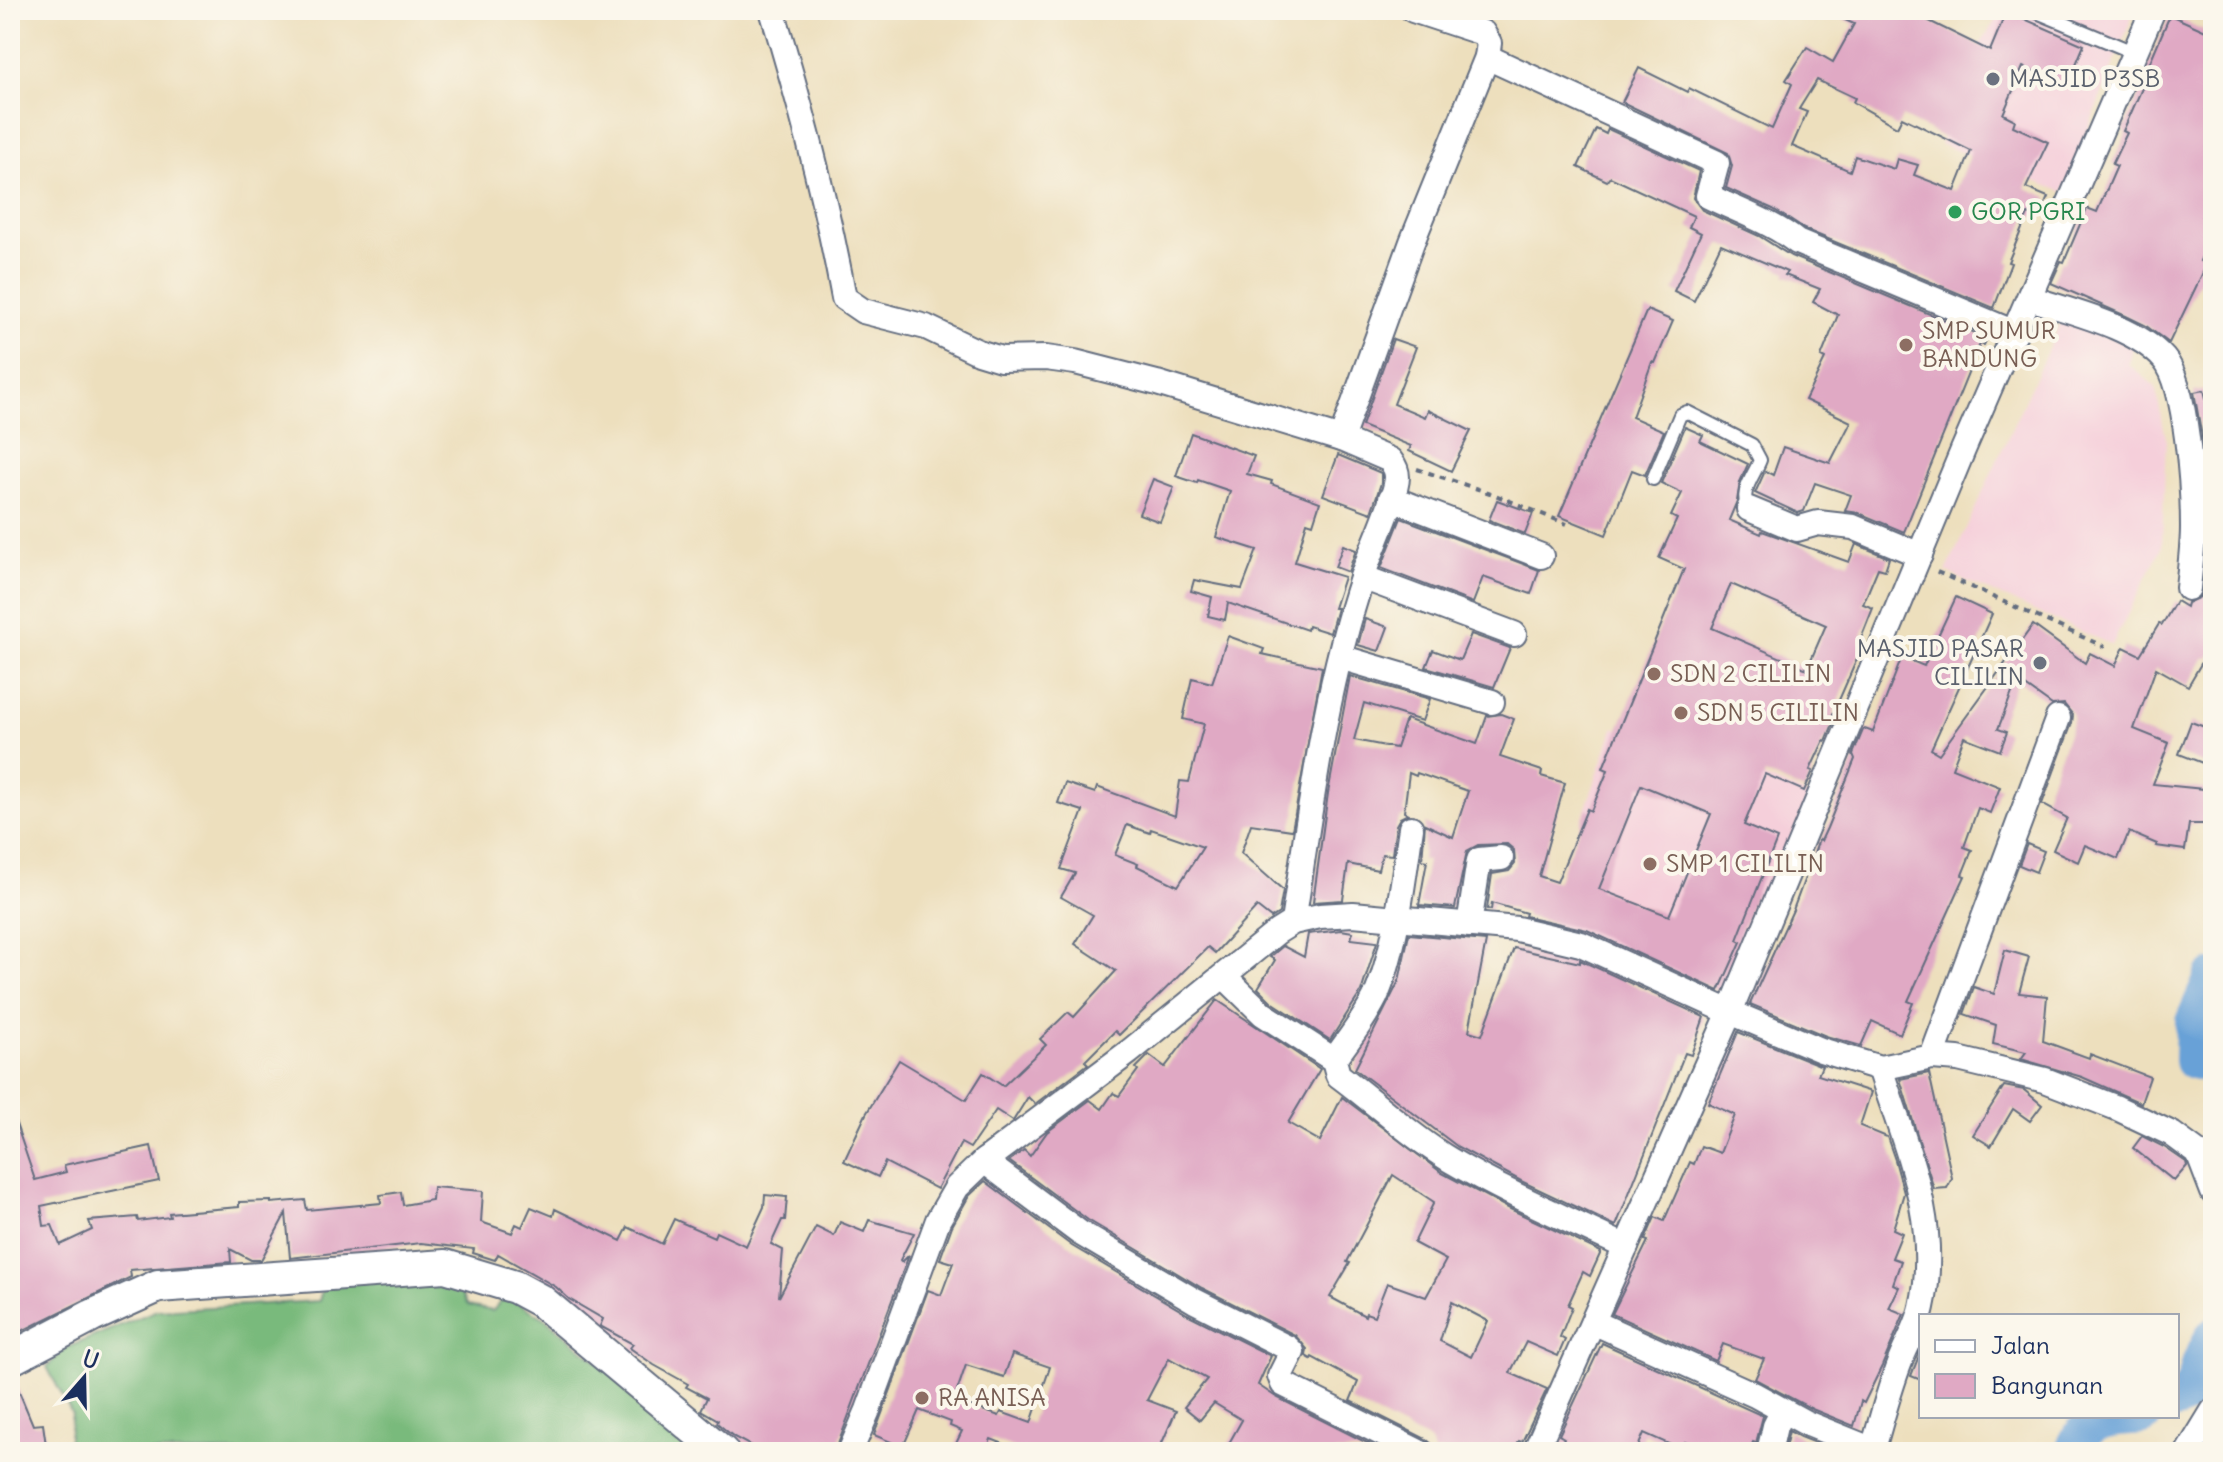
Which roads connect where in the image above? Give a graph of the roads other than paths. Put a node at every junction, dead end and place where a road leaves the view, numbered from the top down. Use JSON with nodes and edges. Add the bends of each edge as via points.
{"nodes":[{"id":1,"x":772,"y":10,"type":"edge"},
{"id":2,"x":1413,"y":10,"type":"edge"},
{"id":3,"x":2153,"y":10,"type":"edge"},
{"id":4,"x":2037,"y":12,"type":"edge"},
{"id":5,"x":2133,"y":52,"type":"junction"},
{"id":6,"x":1487,"y":57,"type":"junction"},
{"id":7,"x":2030,"y":298,"type":"junction"},
{"id":8,"x":2015,"y":333,"type":"junction"},
{"id":9,"x":1341,"y":439,"type":"junction"},
{"id":10,"x":1653,"y":479,"type":"dead end"},
{"id":11,"x":1391,"y":498,"type":"junction"},
{"id":12,"x":1749,"y":509,"type":"joint"},
{"id":13,"x":1541,"y":556,"type":"dead end"},
{"id":14,"x":1918,"y":559,"type":"junction"},
{"id":15,"x":1362,"y":577,"type":"junction"},
{"id":16,"x":2188,"y":588,"type":"dead end"},
{"id":17,"x":1514,"y":634,"type":"dead end"},
{"id":18,"x":1340,"y":657,"type":"junction"},
{"id":19,"x":1492,"y":702,"type":"dead end"},
{"id":20,"x":2058,"y":718,"type":"dead end"},
{"id":21,"x":1411,"y":828,"type":"dead end"},
{"id":22,"x":1501,"y":858,"type":"dead end"},
{"id":23,"x":1397,"y":918,"type":"junction"},
{"id":24,"x":1293,"y":922,"type":"junction"},
{"id":25,"x":1469,"y":925,"type":"junction"},
{"id":26,"x":1224,"y":976,"type":"junction"},
{"id":27,"x":1730,"y":1012,"type":"junction"},
{"id":28,"x":1932,"y":1057,"type":"junction"},
{"id":29,"x":1334,"y":1060,"type":"junction"},
{"id":30,"x":1880,"y":1068,"type":"junction"},
{"id":31,"x":984,"y":1161,"type":"junction"},
{"id":32,"x":2213,"y":1192,"type":"edge"},
{"id":33,"x":1626,"y":1247,"type":"junction"},
{"id":34,"x":1920,"y":1314,"type":"edge"},
{"id":35,"x":1919,"y":1316,"type":"edge"},
{"id":36,"x":1593,"y":1322,"type":"junction"},
{"id":37,"x":10,"y":1359,"type":"edge"},
{"id":38,"x":2213,"y":1411,"type":"edge"},
{"id":39,"x":1782,"y":1412,"type":"junction"},
{"id":40,"x":1873,"y":1451,"type":"edge"},
{"id":41,"x":722,"y":1452,"type":"edge"},
{"id":42,"x":850,"y":1452,"type":"edge"},
{"id":43,"x":1419,"y":1452,"type":"edge"},
{"id":44,"x":1535,"y":1452,"type":"edge"},
{"id":45,"x":1769,"y":1452,"type":"edge"},
{"id":46,"x":2188,"y":1452,"type":"edge"}],
"edges":[{"from":1,"to":9,"type":"street","via":[[806,121],[847,303],[926,327],[1001,359],[1075,362]]},
{"from":2,"to":6,"type":"street","via":[[1483,33],[1489,43]]},
{"from":3,"to":5,"type":"street"},
{"from":4,"to":5,"type":"lane"},
{"from":5,"to":7,"type":"street"},
{"from":6,"to":8,"type":"street","via":[[1717,163],[1708,196],[1744,215]]},
{"from":6,"to":9,"type":"street","via":[[1412,242]]},
{"from":7,"to":8,"type":"street"},
{"from":7,"to":16,"type":"street","via":[[2135,336],[2166,361],[2178,393],[2191,472]]},
{"from":8,"to":14,"type":"street"},
{"from":9,"to":11,"type":"street","via":[[1390,460],[1397,476]]},
{"from":10,"to":12,"type":"lane","via":[[1680,415],[1687,412],[1756,449],[1760,460],[1744,495]]},
{"from":11,"to":13,"type":"street"},
{"from":11,"to":15,"type":"street"},
{"from":12,"to":14,"type":"street","via":[[1797,529],[1818,523],[1853,527]]},
{"from":14,"to":27,"type":"street"},
{"from":15,"to":17,"type":"street"},
{"from":15,"to":18,"type":"street"},
{"from":18,"to":19,"type":"street"},
{"from":18,"to":24,"type":"street","via":[[1314,773]]},
{"from":20,"to":28,"type":"street"},
{"from":21,"to":23,"type":"street"},
{"from":22,"to":25,"type":"street","via":[[1479,860]]},
{"from":23,"to":24,"type":"street","via":[[1353,914]]},
{"from":23,"to":25,"type":"street"},
{"from":23,"to":29,"type":"street","via":[[1375,998]]},
{"from":24,"to":26,"type":"street"},
{"from":25,"to":27,"type":"street","via":[[1517,929],[1581,944]]},
{"from":26,"to":29,"type":"street","via":[[1263,1014]]},
{"from":26,"to":31,"type":"street"},
{"from":27,"to":30,"type":"street"},
{"from":27,"to":33,"type":"street"},
{"from":28,"to":30,"type":"street"},
{"from":28,"to":32,"type":"street","via":[[2045,1080],[2172,1134],[2198,1153]]},
{"from":29,"to":33,"type":"street","via":[[1338,1075],[1452,1161]]},
{"from":30,"to":34,"type":"street","via":[[1927,1224]]},
{"from":31,"to":42,"type":"street","via":[[945,1203]]},
{"from":31,"to":43,"type":"street","via":[[1080,1233],[1288,1348],[1292,1356],[1280,1376],[1283,1384]]},
{"from":33,"to":36,"type":"street"},
{"from":35,"to":40,"type":"street","via":[[1884,1403]]},
{"from":36,"to":39,"type":"street"},
{"from":36,"to":44,"type":"street"},
{"from":37,"to":41,"type":"main road","via":[[158,1286],[445,1266],[493,1279],[541,1301]]},
{"from":38,"to":46,"type":"street"},
{"from":39,"to":40,"type":"street"},
{"from":39,"to":45,"type":"street"}]}
